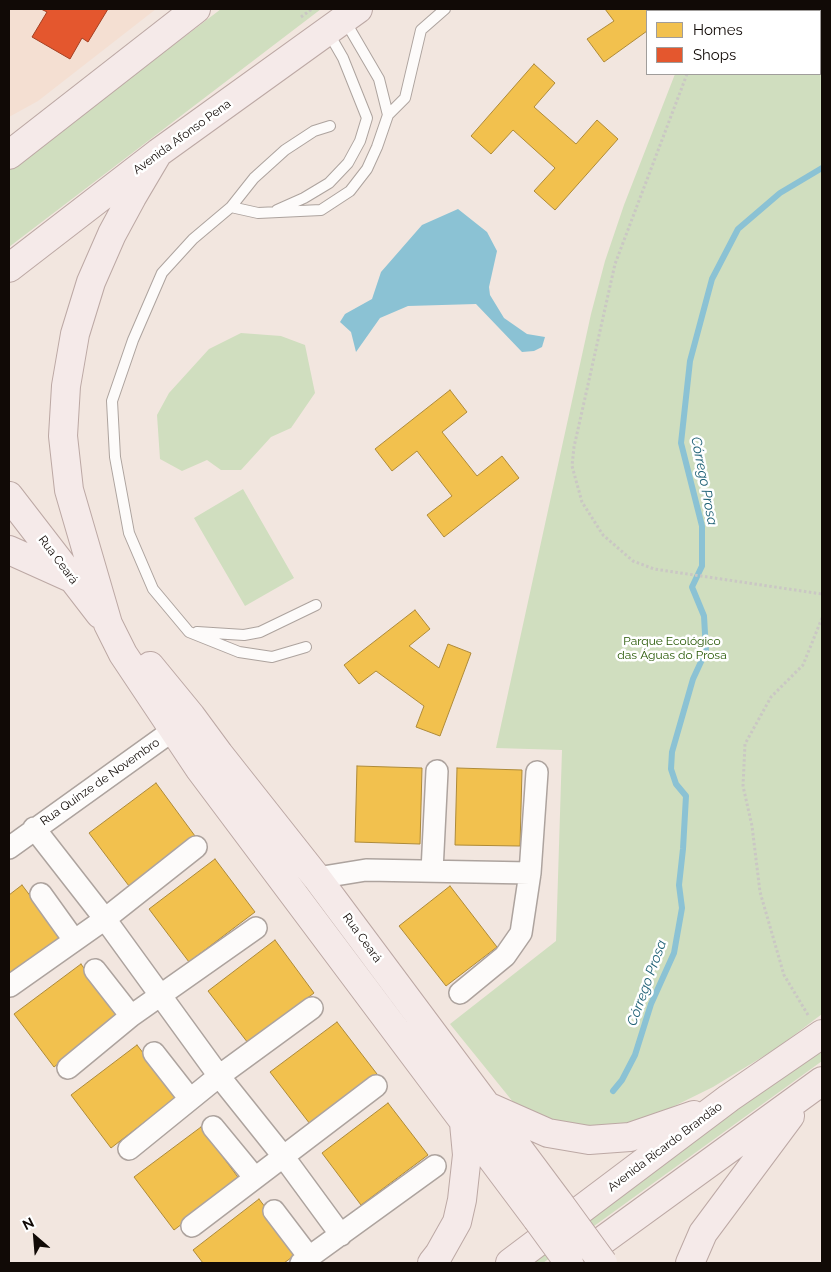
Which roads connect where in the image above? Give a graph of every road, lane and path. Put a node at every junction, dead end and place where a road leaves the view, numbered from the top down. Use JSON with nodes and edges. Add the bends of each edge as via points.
{"nodes":[{"id":1,"x":445,"y":9,"type":"edge"},
{"id":2,"x":183,"y":15,"type":"edge"},
{"id":3,"x":343,"y":20,"type":"edge"},
{"id":4,"x":687,"y":75,"type":"edge"},
{"id":5,"x":91,"y":92,"type":"junction"},
{"id":6,"x":388,"y":115,"type":"junction"},
{"id":7,"x":330,"y":126,"type":"dead end"},
{"id":8,"x":9,"y":134,"type":"edge"},
{"id":9,"x":158,"y":153,"type":"junction"},
{"id":10,"x":9,"y":155,"type":"edge"},
{"id":11,"x":232,"y":207,"type":"junction"},
{"id":12,"x":269,"y":213,"type":"junction"},
{"id":13,"x":9,"y":268,"type":"edge"},
{"id":14,"x":9,"y":496,"type":"edge"},
{"id":15,"x":9,"y":550,"type":"edge"},
{"id":16,"x":71,"y":578,"type":"junction"},
{"id":17,"x":822,"y":594,"type":"edge"},
{"id":18,"x":316,"y":605,"type":"dead end"},
{"id":19,"x":822,"y":618,"type":"edge"},
{"id":20,"x":108,"y":624,"type":"junction"},
{"id":21,"x":189,"y":632,"type":"junction"},
{"id":22,"x":306,"y":647,"type":"dead end"},
{"id":23,"x":183,"y":722,"type":"junction"},
{"id":24,"x":437,"y":771,"type":"dead end"},
{"id":25,"x":537,"y":772,"type":"dead end"},
{"id":26,"x":34,"y":828,"type":"junction"},
{"id":27,"x":196,"y":847,"type":"dead end"},
{"id":28,"x":9,"y":848,"type":"edge"},
{"id":29,"x":432,"y":871,"type":"junction"},
{"id":30,"x":530,"y":873,"type":"junction"},
{"id":31,"x":317,"y":878,"type":"junction"},
{"id":32,"x":41,"y":894,"type":"dead end"},
{"id":33,"x":105,"y":919,"type":"junction"},
{"id":34,"x":256,"y":928,"type":"dead end"},
{"id":35,"x":74,"y":940,"type":"junction"},
{"id":36,"x":95,"y":970,"type":"dead end"},
{"id":37,"x":10,"y":986,"type":"edge"},
{"id":38,"x":460,"y":993,"type":"dead end"},
{"id":39,"x":161,"y":994,"type":"junction"},
{"id":40,"x":312,"y":1008,"type":"dead end"},
{"id":41,"x":131,"y":1016,"type":"junction"},
{"id":42,"x":821,"y":1034,"type":"edge"},
{"id":43,"x":154,"y":1053,"type":"dead end"},
{"id":44,"x":68,"y":1068,"type":"dead end"},
{"id":45,"x":219,"y":1076,"type":"junction"},
{"id":46,"x":376,"y":1086,"type":"dead end"},
{"id":47,"x":815,"y":1086,"type":"edge"},
{"id":48,"x":729,"y":1098,"type":"junction"},
{"id":49,"x":190,"y":1100,"type":"junction"},
{"id":50,"x":485,"y":1105,"type":"junction"},
{"id":51,"x":464,"y":1122,"type":"junction"},
{"id":52,"x":213,"y":1127,"type":"dead end"},
{"id":53,"x":129,"y":1149,"type":"dead end"},
{"id":54,"x":283,"y":1156,"type":"junction"},
{"id":55,"x":435,"y":1166,"type":"dead end"},
{"id":56,"x":255,"y":1178,"type":"junction"},
{"id":57,"x":274,"y":1211,"type":"dead end"},
{"id":58,"x":192,"y":1226,"type":"dead end"},
{"id":59,"x":341,"y":1235,"type":"junction"},
{"id":60,"x":305,"y":1260,"type":"edge"},
{"id":61,"x":432,"y":1263,"type":"edge"},
{"id":62,"x":510,"y":1263,"type":"edge"},
{"id":63,"x":570,"y":1263,"type":"edge"},
{"id":64,"x":602,"y":1263,"type":"edge"},
{"id":65,"x":690,"y":1263,"type":"edge"}],
"edges":[{"from":1,"to":6,"type":"lane","via":[[421,30],[405,98]]},
{"from":2,"to":5,"type":"main road"},
{"from":3,"to":6,"type":"lane","via":[[379,79]]},
{"from":3,"to":9,"type":"main road","name":"Avenida Afonso Pena"},
{"from":3,"to":12,"type":"lane","via":[[343,58],[367,118],[360,141],[348,163],[329,183]]},
{"from":4,"to":17,"type":"path","via":[[615,264],[572,466],[582,502],[603,535],[633,561],[654,569]]},
{"from":5,"to":8,"type":"main road"},
{"from":5,"to":10,"type":"main road"},
{"from":6,"to":12,"type":"lane","via":[[366,169],[350,191],[322,210]]},
{"from":7,"to":11,"type":"lane","via":[[314,131],[284,150],[254,178]]},
{"from":9,"to":13,"type":"main road","name":"Avenida Afonso Pena"},
{"from":9,"to":20,"type":"main road","via":[[112,234],[91,282],[75,334],[66,386],[63,436],[69,490]]},
{"from":11,"to":12,"type":"lane"},
{"from":11,"to":21,"type":"lane","via":[[193,239],[162,273],[133,340],[112,401],[115,457],[129,532],[153,589]]},
{"from":14,"to":16,"type":"main road","name":"Rua Ceará"},
{"from":15,"to":16,"type":"main road"},
{"from":16,"to":20,"type":"main road","name":"Rua Ceará"},
{"from":18,"to":21,"type":"lane","via":[[260,632]]},
{"from":19,"to":42,"type":"path","via":[[803,666],[771,697],[745,744],[743,786],[752,826],[760,892],[784,975]]},
{"from":20,"to":23,"type":"main road","name":"Rua Ceará","via":[[123,654]]},
{"from":21,"to":22,"type":"lane","via":[[239,652],[272,657]]},
{"from":23,"to":26,"type":"street","name":"Rua Quinze de Novembro"},
{"from":23,"to":31,"type":"main road","name":"Rua Ceará","via":[[219,754]]},
{"from":23,"to":51,"type":"main road","name":"Rua Ceará","via":[[199,768]]},
{"from":24,"to":29,"type":"street"},
{"from":25,"to":30,"type":"street"},
{"from":26,"to":28,"type":"street","name":"Rua Quinze de Novembro"},
{"from":26,"to":33,"type":"street"},
{"from":27,"to":33,"type":"street"},
{"from":29,"to":30,"type":"street"},
{"from":29,"to":31,"type":"street","via":[[366,870]]},
{"from":30,"to":38,"type":"street","via":[[521,932],[505,956]]},
{"from":31,"to":50,"type":"main road","name":"Rua Ceará"},
{"from":32,"to":35,"type":"street"},
{"from":33,"to":35,"type":"street"},
{"from":33,"to":39,"type":"street"},
{"from":34,"to":39,"type":"street"},
{"from":35,"to":37,"type":"street"},
{"from":36,"to":41,"type":"street"},
{"from":39,"to":41,"type":"street"},
{"from":39,"to":45,"type":"street"},
{"from":40,"to":45,"type":"street"},
{"from":41,"to":44,"type":"street"},
{"from":42,"to":48,"type":"main road","name":"Avenida Ricardo Brandão"},
{"from":43,"to":49,"type":"street"},
{"from":45,"to":49,"type":"street"},
{"from":45,"to":54,"type":"street"},
{"from":46,"to":54,"type":"street"},
{"from":47,"to":63,"type":"main road"},
{"from":47,"to":65,"type":"main road","via":[[703,1233]]},
{"from":48,"to":50,"type":"main road","via":[[693,1116],[630,1137],[589,1140],[548,1133]]},
{"from":48,"to":62,"type":"main road","name":"Avenida Ricardo Brandão"},
{"from":49,"to":53,"type":"street"},
{"from":50,"to":64,"type":"main road","name":"Rua Ceará","bridge":true},
{"from":51,"to":61,"type":"main road","via":[[467,1155],[462,1200],[457,1222]]},
{"from":51,"to":63,"type":"main road","name":"Rua Ceará","bridge":true},
{"from":52,"to":56,"type":"street"},
{"from":54,"to":56,"type":"street"},
{"from":54,"to":59,"type":"street"},
{"from":55,"to":59,"type":"street"},
{"from":56,"to":58,"type":"street"},
{"from":57,"to":60,"type":"street"},
{"from":59,"to":60,"type":"street"}]}
